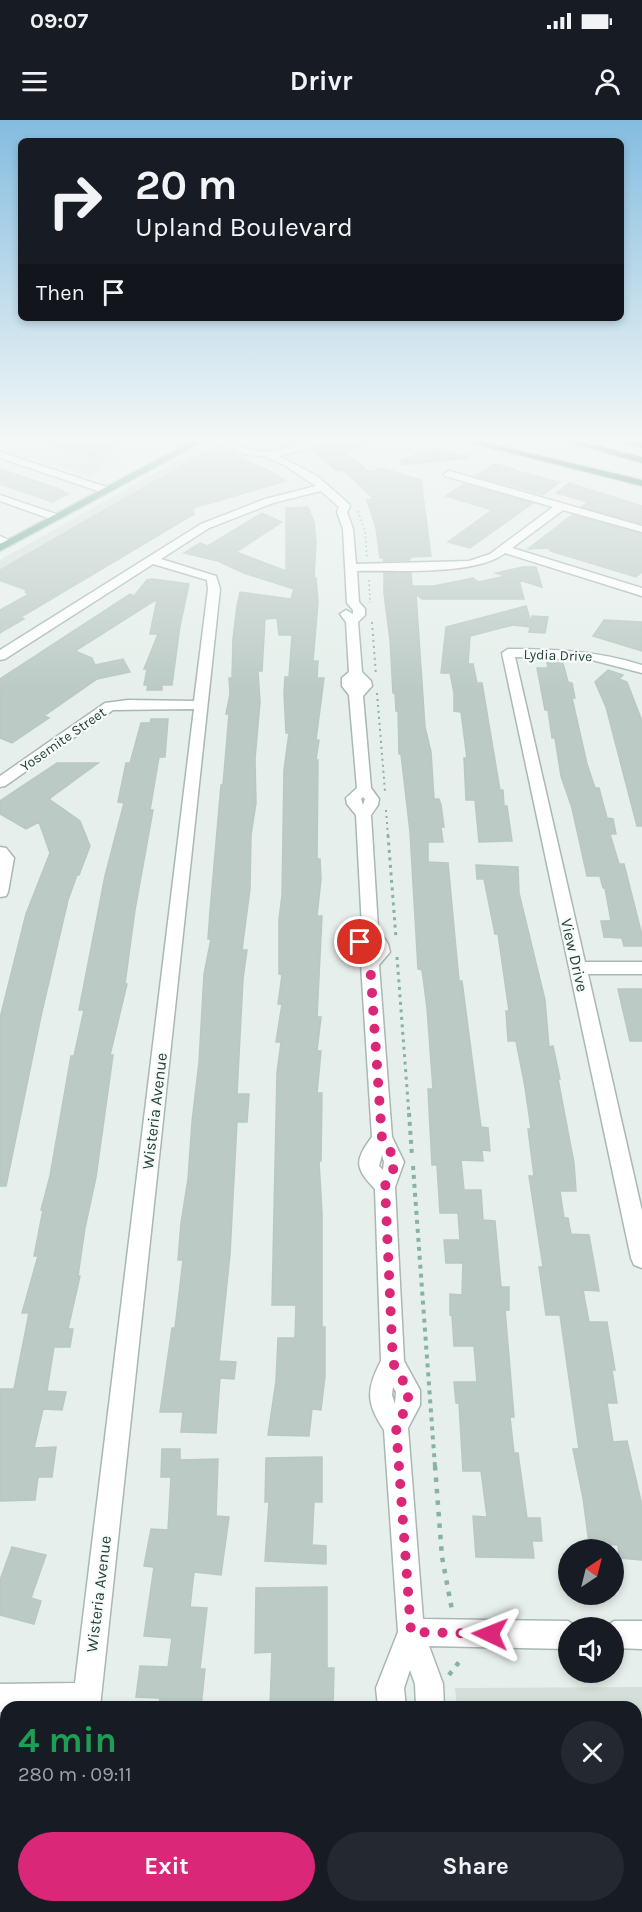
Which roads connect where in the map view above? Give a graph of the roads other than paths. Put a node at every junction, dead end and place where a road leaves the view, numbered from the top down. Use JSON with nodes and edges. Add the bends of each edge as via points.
{"nodes":[{"id":1,"x":40,"y":525,"type":"edge"},
{"id":2,"x":208,"y":525,"type":"edge"},
{"id":3,"x":346,"y":525,"type":"edge"},
{"id":4,"x":536,"y":525,"type":"edge"},
{"id":5,"x":627,"y":525,"type":"edge"},
{"id":6,"x":642,"y":529,"type":"edge"},
{"id":7,"x":3,"y":543,"type":"edge"},
{"id":8,"x":503,"y":549,"type":"junction"},
{"id":9,"x":152,"y":560,"type":"junction"},
{"id":10,"x":350,"y":568,"type":"junction"},
{"id":11,"x":642,"y":592,"type":"edge"},
{"id":12,"x":508,"y":653,"type":"joint"},
{"id":13,"x":0,"y":656,"type":"edge"},
{"id":14,"x":642,"y":669,"type":"edge"},
{"id":15,"x":201,"y":705,"type":"junction"},
{"id":16,"x":0,"y":783,"type":"edge"},
{"id":17,"x":0,"y":852,"type":"edge"},
{"id":18,"x":0,"y":892,"type":"edge"},
{"id":19,"x":578,"y":968,"type":"junction"},
{"id":20,"x":642,"y":968,"type":"edge"},
{"id":21,"x":642,"y":1258,"type":"edge"},
{"id":22,"x":411,"y":1632,"type":"junction"},
{"id":23,"x":558,"y":1635,"type":"edge"},
{"id":24,"x":624,"y":1635,"type":"edge"},
{"id":25,"x":642,"y":1635,"type":"edge"},
{"id":26,"x":0,"y":1698,"type":"edge"},
{"id":27,"x":64,"y":1701,"type":"edge"},
{"id":28,"x":86,"y":1701,"type":"edge"},
{"id":29,"x":391,"y":1701,"type":"edge"},
{"id":30,"x":430,"y":1701,"type":"edge"}],
"edges":[{"from":1,"to":7,"type":"main road"},
{"from":2,"to":9,"type":"street"},
{"from":3,"to":10,"type":"street"},
{"from":4,"to":8,"type":"street"},
{"from":5,"to":6,"type":"street"},
{"from":8,"to":10,"type":"street","via":[[470,564]]},
{"from":8,"to":11,"type":"street"},
{"from":9,"to":13,"type":"street"},
{"from":9,"to":15,"type":"street","name":"Wisteria Avenue","via":[[212,578]]},
{"from":10,"to":22,"type":"street","via":[[353,603],[359,609],[359,615],[352,621],[356,673],[365,686],[356,695],[364,789],[372,799],[363,814],[370,929],[381,952],[370,963],[382,1139],[369,1156],[369,1169],[385,1186],[393,1363],[380,1386],[380,1404],[396,1426]]},
{"from":12,"to":14,"type":"street","name":"Lydia Drive","via":[[579,653]]},
{"from":12,"to":19,"type":"street","name":"View Drive"},
{"from":15,"to":16,"type":"street","name":"Yosemite Street","via":[[110,706]]},
{"from":15,"to":28,"type":"street","name":"Wisteria Avenue"},
{"from":17,"to":18,"type":"street","via":[[6,858]]},
{"from":19,"to":20,"type":"street"},
{"from":19,"to":21,"type":"street","name":"View Drive"},
{"from":22,"to":23,"type":"street"},
{"from":22,"to":29,"type":"street","via":[[390,1688]]},
{"from":22,"to":30,"type":"street","via":[[429,1684]]},
{"from":24,"to":25,"type":"street"},
{"from":26,"to":27,"type":"street"}]}
